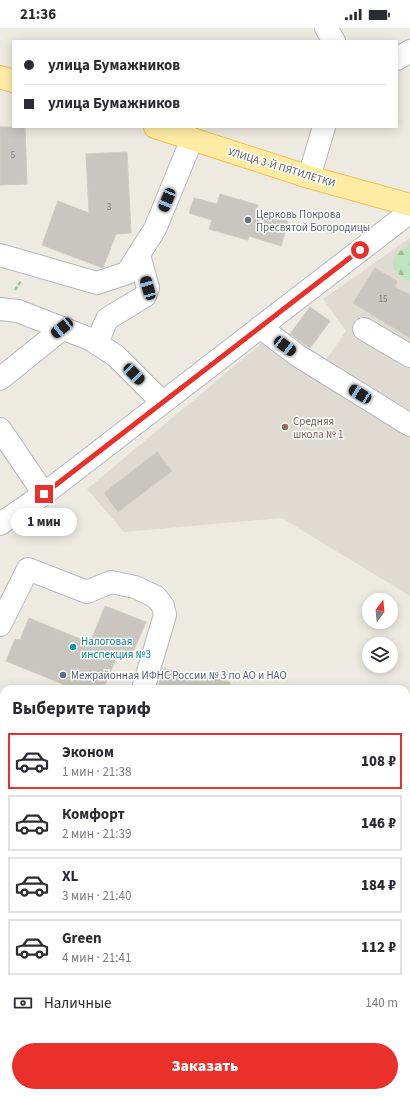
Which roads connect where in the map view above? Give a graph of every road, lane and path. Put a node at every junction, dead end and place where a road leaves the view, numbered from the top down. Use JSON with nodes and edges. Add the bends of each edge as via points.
{"nodes":[{"id":1,"x":326,"y":28,"type":"edge"},
{"id":2,"x":333,"y":40,"type":"edge"},
{"id":3,"x":410,"y":51,"type":"edge"},
{"id":4,"x":398,"y":58,"type":"edge"},
{"id":5,"x":0,"y":77,"type":"edge"},
{"id":6,"x":12,"y":81,"type":"edge"},
{"id":7,"x":158,"y":128,"type":"edge"},
{"id":8,"x":324,"y":128,"type":"edge"},
{"id":9,"x":192,"y":139,"type":"junction"},
{"id":10,"x":309,"y":177,"type":"junction"},
{"id":11,"x":410,"y":204,"type":"edge"},
{"id":12,"x":410,"y":212,"type":"edge"},
{"id":13,"x":0,"y":255,"type":"edge"},
{"id":14,"x":138,"y":255,"type":"junction"},
{"id":15,"x":0,"y":309,"type":"edge"},
{"id":16,"x":260,"y":327,"type":"junction"},
{"id":17,"x":62,"y":328,"type":"junction"},
{"id":18,"x":364,"y":329,"type":"dead end"},
{"id":19,"x":99,"y":345,"type":"junction"},
{"id":20,"x":410,"y":356,"type":"edge"},
{"id":21,"x":0,"y":379,"type":"edge"},
{"id":22,"x":162,"y":402,"type":"junction"},
{"id":23,"x":410,"y":426,"type":"edge"},
{"id":24,"x":0,"y":429,"type":"edge"},
{"id":25,"x":44,"y":494,"type":"junction"},
{"id":26,"x":0,"y":524,"type":"edge"},
{"id":27,"x":0,"y":625,"type":"edge"},
{"id":28,"x":144,"y":685,"type":"edge"}],
"edges":[{"from":1,"to":2,"type":"street"},
{"from":3,"to":4,"type":"street"},
{"from":5,"to":6,"type":"main road"},
{"from":7,"to":9,"type":"main road","name":"УЛИЦА 3-Й ПЯТИЛЕТКИ"},
{"from":8,"to":10,"type":"street"},
{"from":9,"to":10,"type":"main road","name":"УЛИЦА 3-Й ПЯТИЛЕТКИ"},
{"from":9,"to":14,"type":"street","via":[[155,229]]},
{"from":10,"to":11,"type":"main road","name":"УЛИЦА 3-Й ПЯТИЛЕТКИ"},
{"from":12,"to":16,"type":"street"},
{"from":13,"to":14,"type":"street","via":[[97,283],[127,273]]},
{"from":14,"to":19,"type":"street","via":[[148,288],[145,296],[107,319]]},
{"from":15,"to":17,"type":"street","via":[[18,311]]},
{"from":16,"to":22,"type":"street"},
{"from":16,"to":23,"type":"street","via":[[297,356]]},
{"from":17,"to":19,"type":"street"},
{"from":17,"to":21,"type":"street"},
{"from":18,"to":20,"type":"street"},
{"from":19,"to":22,"type":"street","via":[[116,356]]},
{"from":22,"to":25,"type":"street"},
{"from":24,"to":25,"type":"street"},
{"from":25,"to":26,"type":"street"},
{"from":27,"to":28,"type":"street","via":[[28,569],[87,592],[111,582],[135,587],[156,597],[166,615]]}]}
